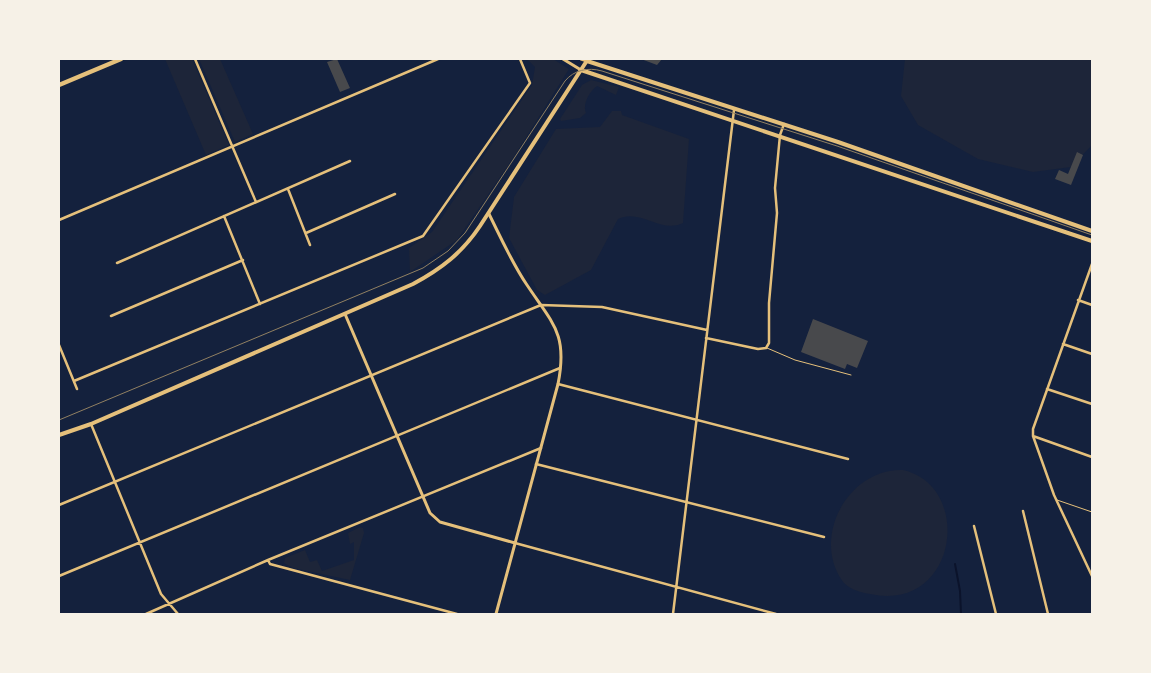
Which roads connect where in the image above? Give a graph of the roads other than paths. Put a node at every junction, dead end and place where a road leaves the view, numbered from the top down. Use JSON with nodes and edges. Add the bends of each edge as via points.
{"nodes":[{"id":1,"x":121,"y":59,"type":"edge"},
{"id":2,"x":195,"y":59,"type":"edge"},
{"id":3,"x":438,"y":59,"type":"edge"},
{"id":4,"x":520,"y":59,"type":"edge"},
{"id":5,"x":563,"y":59,"type":"edge"},
{"id":6,"x":581,"y":59,"type":"edge"},
{"id":7,"x":588,"y":60,"type":"edge"},
{"id":8,"x":581,"y":70,"type":"junction"},
{"id":9,"x":59,"y":85,"type":"edge"},
{"id":10,"x":734,"y":110,"type":"junction"},
{"id":11,"x":732,"y":121,"type":"junction"},
{"id":12,"x":784,"y":124,"type":"junction"},
{"id":13,"x":780,"y":135,"type":"junction"},
{"id":14,"x":233,"y":147,"type":"junction"},
{"id":15,"x":350,"y":161,"type":"dead end"},
{"id":16,"x":288,"y":189,"type":"junction"},
{"id":17,"x":395,"y":194,"type":"dead end"},
{"id":18,"x":256,"y":202,"type":"junction"},
{"id":19,"x":489,"y":214,"type":"junction"},
{"id":20,"x":224,"y":216,"type":"junction"},
{"id":21,"x":59,"y":220,"type":"edge"},
{"id":22,"x":1092,"y":230,"type":"edge"},
{"id":23,"x":306,"y":233,"type":"junction"},
{"id":24,"x":1092,"y":241,"type":"edge"},
{"id":25,"x":310,"y":245,"type":"dead end"},
{"id":26,"x":243,"y":260,"type":"junction"},
{"id":27,"x":116,"y":263,"type":"dead end"},
{"id":28,"x":1092,"y":264,"type":"edge"},
{"id":29,"x":1078,"y":300,"type":"junction"},
{"id":30,"x":260,"y":304,"type":"junction"},
{"id":31,"x":541,"y":305,"type":"junction"},
{"id":32,"x":1092,"y":305,"type":"edge"},
{"id":33,"x":345,"y":314,"type":"junction"},
{"id":34,"x":111,"y":316,"type":"dead end"},
{"id":35,"x":707,"y":330,"type":"junction"},
{"id":36,"x":706,"y":338,"type":"junction"},
{"id":37,"x":1063,"y":344,"type":"junction"},
{"id":38,"x":59,"y":345,"type":"edge"},
{"id":39,"x":766,"y":348,"type":"junction"},
{"id":40,"x":1092,"y":354,"type":"edge"},
{"id":41,"x":561,"y":367,"type":"junction"},
{"id":42,"x":371,"y":375,"type":"junction"},
{"id":43,"x":851,"y":375,"type":"dead end"},
{"id":44,"x":74,"y":381,"type":"junction"},
{"id":45,"x":558,"y":384,"type":"junction"},
{"id":46,"x":77,"y":389,"type":"dead end"},
{"id":47,"x":1048,"y":389,"type":"junction"},
{"id":48,"x":1092,"y":404,"type":"edge"},
{"id":49,"x":696,"y":421,"type":"junction"},
{"id":50,"x":90,"y":424,"type":"junction"},
{"id":51,"x":59,"y":435,"type":"edge"},
{"id":52,"x":398,"y":435,"type":"junction"},
{"id":53,"x":1033,"y":436,"type":"junction"},
{"id":54,"x":541,"y":448,"type":"junction"},
{"id":55,"x":1092,"y":457,"type":"edge"},
{"id":56,"x":848,"y":459,"type":"dead end"},
{"id":57,"x":536,"y":464,"type":"junction"},
{"id":58,"x":114,"y":481,"type":"junction"},
{"id":59,"x":422,"y":495,"type":"junction"},
{"id":60,"x":1057,"y":500,"type":"junction"},
{"id":61,"x":686,"y":503,"type":"junction"},
{"id":62,"x":59,"y":505,"type":"edge"},
{"id":63,"x":1023,"y":511,"type":"dead end"},
{"id":64,"x":1092,"y":512,"type":"edge"},
{"id":65,"x":974,"y":526,"type":"dead end"},
{"id":66,"x":824,"y":537,"type":"dead end"},
{"id":67,"x":139,"y":543,"type":"junction"},
{"id":68,"x":515,"y":543,"type":"junction"},
{"id":69,"x":268,"y":560,"type":"junction"},
{"id":70,"x":59,"y":576,"type":"edge"},
{"id":71,"x":1092,"y":576,"type":"edge"},
{"id":72,"x":676,"y":587,"type":"junction"},
{"id":73,"x":168,"y":605,"type":"junction"},
{"id":74,"x":146,"y":614,"type":"edge"},
{"id":75,"x":178,"y":614,"type":"edge"},
{"id":76,"x":457,"y":614,"type":"edge"},
{"id":77,"x":496,"y":614,"type":"edge"},
{"id":78,"x":673,"y":614,"type":"edge"},
{"id":79,"x":776,"y":614,"type":"edge"},
{"id":80,"x":996,"y":614,"type":"edge"},
{"id":81,"x":1048,"y":614,"type":"edge"}],
"edges":[{"from":1,"to":9,"type":"main road"},
{"from":2,"to":14,"type":"street"},
{"from":3,"to":14,"type":"street"},
{"from":4,"to":30,"type":"street","via":[[530,83],[423,236]]},
{"from":5,"to":8,"type":"street"},
{"from":6,"to":7,"type":"street"},
{"from":7,"to":8,"type":"main road"},
{"from":7,"to":10,"type":"main road"},
{"from":8,"to":11,"type":"main road"},
{"from":8,"to":19,"type":"main road"},
{"from":10,"to":11,"type":"street"},
{"from":10,"to":12,"type":"main road"},
{"from":11,"to":13,"type":"main road"},
{"from":11,"to":35,"type":"street"},
{"from":12,"to":13,"type":"street"},
{"from":12,"to":22,"type":"main road"},
{"from":13,"to":24,"type":"main road"},
{"from":13,"to":39,"type":"street","via":[[769,343]]},
{"from":14,"to":18,"type":"street"},
{"from":14,"to":21,"type":"street"},
{"from":15,"to":16,"type":"street"},
{"from":16,"to":18,"type":"street"},
{"from":16,"to":23,"type":"street"},
{"from":17,"to":23,"type":"street"},
{"from":18,"to":20,"type":"street"},
{"from":19,"to":31,"type":"street"},
{"from":19,"to":33,"type":"main road","via":[[469,242],[444,266],[413,284]]},
{"from":20,"to":26,"type":"street"},
{"from":20,"to":27,"type":"street"},
{"from":23,"to":25,"type":"street"},
{"from":26,"to":30,"type":"street"},
{"from":26,"to":34,"type":"street"},
{"from":28,"to":29,"type":"street"},
{"from":29,"to":32,"type":"street"},
{"from":29,"to":37,"type":"street"},
{"from":30,"to":44,"type":"street"},
{"from":31,"to":35,"type":"street","via":[[602,307]]},
{"from":31,"to":41,"type":"street","via":[[556,327]]},
{"from":31,"to":42,"type":"street"},
{"from":33,"to":42,"type":"street"},
{"from":33,"to":50,"type":"main road"},
{"from":35,"to":36,"type":"street"},
{"from":36,"to":39,"type":"street"},
{"from":36,"to":49,"type":"street"},
{"from":37,"to":40,"type":"street"},
{"from":37,"to":47,"type":"street"},
{"from":38,"to":44,"type":"street"},
{"from":39,"to":43,"type":"lane","via":[[795,360]]},
{"from":41,"to":45,"type":"street"},
{"from":41,"to":52,"type":"street"},
{"from":42,"to":52,"type":"street"},
{"from":42,"to":58,"type":"street"},
{"from":44,"to":46,"type":"street"},
{"from":45,"to":49,"type":"street"},
{"from":45,"to":54,"type":"street"},
{"from":47,"to":48,"type":"street"},
{"from":47,"to":53,"type":"street"},
{"from":49,"to":56,"type":"street"},
{"from":49,"to":61,"type":"street"},
{"from":50,"to":51,"type":"main road"},
{"from":50,"to":58,"type":"street"},
{"from":52,"to":59,"type":"street"},
{"from":52,"to":67,"type":"street"},
{"from":53,"to":55,"type":"street"},
{"from":53,"to":60,"type":"street"},
{"from":54,"to":57,"type":"street"},
{"from":54,"to":59,"type":"street"},
{"from":57,"to":61,"type":"street"},
{"from":57,"to":68,"type":"street"},
{"from":58,"to":62,"type":"street"},
{"from":58,"to":67,"type":"street"},
{"from":59,"to":68,"type":"street","via":[[430,513],[440,522]]},
{"from":59,"to":69,"type":"street"},
{"from":60,"to":64,"type":"lane"},
{"from":60,"to":71,"type":"street"},
{"from":61,"to":66,"type":"street"},
{"from":61,"to":72,"type":"street"},
{"from":63,"to":81,"type":"street"},
{"from":65,"to":80,"type":"street"},
{"from":67,"to":70,"type":"street"},
{"from":67,"to":73,"type":"street"},
{"from":68,"to":72,"type":"street"},
{"from":68,"to":77,"type":"street"},
{"from":69,"to":73,"type":"street"},
{"from":69,"to":76,"type":"street","via":[[270,564]]},
{"from":72,"to":78,"type":"street"},
{"from":72,"to":79,"type":"street"},
{"from":73,"to":74,"type":"street"},
{"from":73,"to":75,"type":"street"}]}
